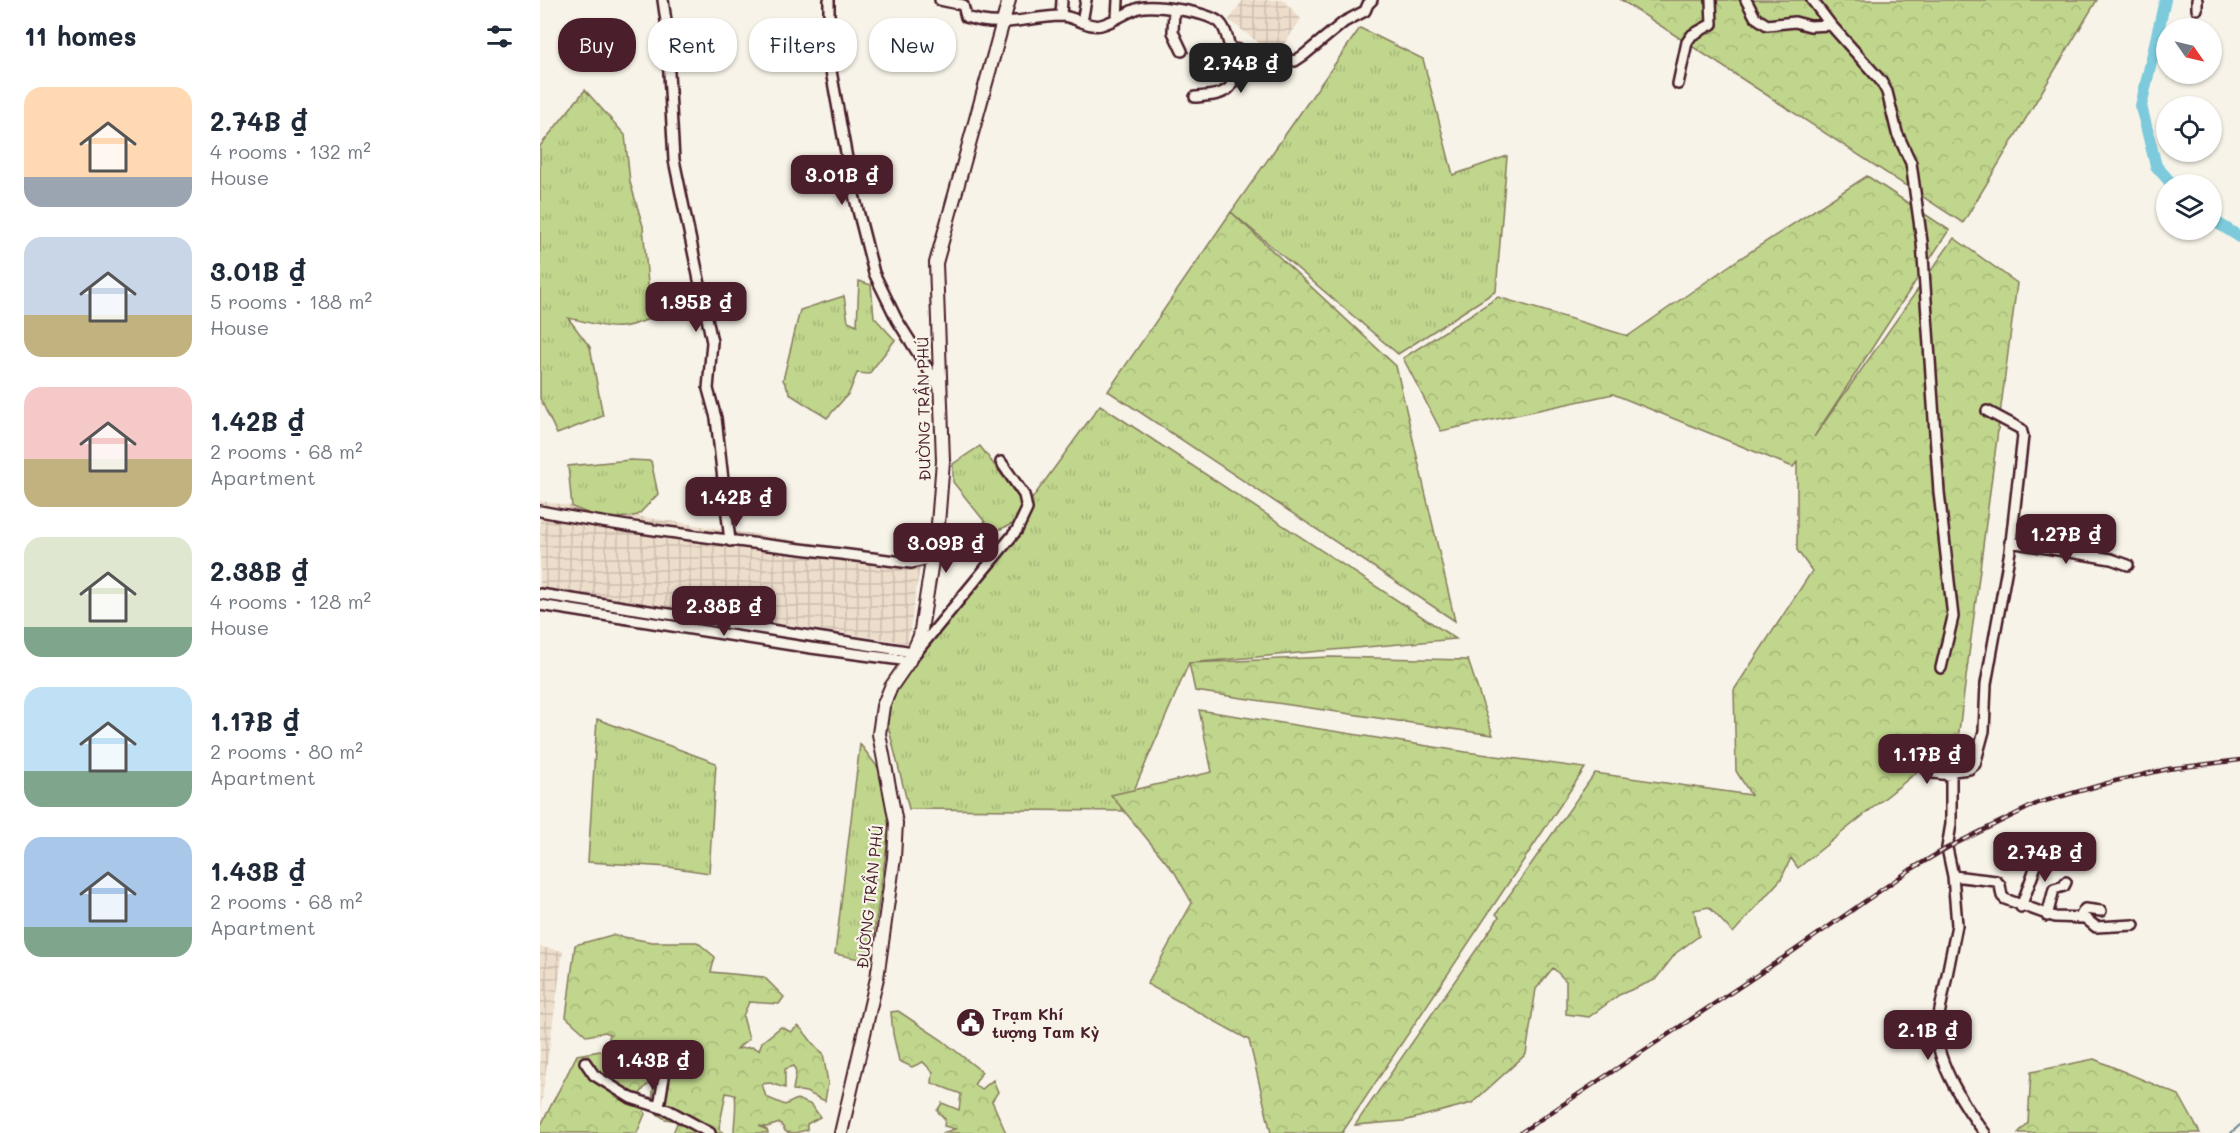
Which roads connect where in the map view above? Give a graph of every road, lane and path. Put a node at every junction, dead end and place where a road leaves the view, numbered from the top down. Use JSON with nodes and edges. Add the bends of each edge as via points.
{"nodes":[{"id":1,"x":663,"y":0,"type":"edge"},
{"id":2,"x":829,"y":0,"type":"edge"},
{"id":3,"x":940,"y":0,"type":"edge"},
{"id":4,"x":1009,"y":0,"type":"edge"},
{"id":5,"x":1062,"y":0,"type":"edge"},
{"id":6,"x":1086,"y":0,"type":"edge"},
{"id":7,"x":1118,"y":0,"type":"edge"},
{"id":8,"x":1189,"y":0,"type":"edge"},
{"id":9,"x":1372,"y":0,"type":"edge"},
{"id":10,"x":1711,"y":0,"type":"edge"},
{"id":11,"x":1746,"y":0,"type":"edge"},
{"id":12,"x":1812,"y":0,"type":"edge"},
{"id":13,"x":1178,"y":10,"type":"junction"},
{"id":14,"x":1061,"y":16,"type":"junction"},
{"id":15,"x":1117,"y":18,"type":"junction"},
{"id":16,"x":1003,"y":22,"type":"junction"},
{"id":17,"x":1082,"y":22,"type":"junction"},
{"id":18,"x":1831,"y":25,"type":"junction"},
{"id":19,"x":1230,"y":48,"type":"junction"},
{"id":20,"x":1182,"y":51,"type":"dead end"},
{"id":21,"x":1677,"y":84,"type":"dead end"},
{"id":22,"x":1195,"y":97,"type":"dead end"},
{"id":23,"x":939,"y":387,"type":"junction"},
{"id":24,"x":1987,"y":411,"type":"dead end"},
{"id":25,"x":1000,"y":462,"type":"dead end"},
{"id":26,"x":540,"y":511,"type":"edge"},
{"id":27,"x":730,"y":541,"type":"junction"},
{"id":28,"x":2010,"y":542,"type":"junction"},
{"id":29,"x":933,"y":558,"type":"junction"},
{"id":30,"x":2128,"y":565,"type":"dead end"},
{"id":31,"x":540,"y":594,"type":"edge"},
{"id":32,"x":540,"y":605,"type":"edge"},
{"id":33,"x":911,"y":656,"type":"junction"},
{"id":34,"x":1941,"y":668,"type":"dead end"},
{"id":35,"x":1917,"y":763,"type":"dead end"},
{"id":36,"x":1951,"y":775,"type":"junction"},
{"id":37,"x":2042,"y":849,"type":"dead end"},
{"id":38,"x":1953,"y":876,"type":"junction"},
{"id":39,"x":2066,"y":882,"type":"dead end"},
{"id":40,"x":2021,"y":907,"type":"junction"},
{"id":41,"x":2101,"y":911,"type":"dead end"},
{"id":42,"x":2047,"y":916,"type":"junction"},
{"id":43,"x":2079,"y":918,"type":"junction"},
{"id":44,"x":2134,"y":925,"type":"dead end"},
{"id":45,"x":585,"y":1062,"type":"dead end"},
{"id":46,"x":664,"y":1077,"type":"dead end"},
{"id":47,"x":659,"y":1107,"type":"junction"},
{"id":48,"x":710,"y":1133,"type":"edge"},
{"id":49,"x":841,"y":1133,"type":"edge"},
{"id":50,"x":1985,"y":1133,"type":"edge"}],
"edges":[{"from":1,"to":27,"type":"street","via":[[674,160],[712,342],[708,389],[716,418]]},
{"from":2,"to":23,"type":"street","via":[[829,60],[852,191],[874,273],[897,320]]},
{"from":3,"to":16,"type":"street","via":[[963,5],[966,17],[985,23]]},
{"from":4,"to":16,"type":"main road","name":"ĐƯỜNG TRẦN PHÚ"},
{"from":5,"to":14,"type":"street"},
{"from":6,"to":17,"type":"street"},
{"from":7,"to":15,"type":"street"},
{"from":8,"to":13,"type":"street"},
{"from":9,"to":19,"type":"street","via":[[1365,10],[1295,61]]},
{"from":10,"to":21,"type":"street","via":[[1712,24],[1687,42]]},
{"from":11,"to":18,"type":"street","via":[[1755,17],[1767,25]]},
{"from":12,"to":18,"type":"street"},
{"from":13,"to":15,"type":"street","via":[[1145,7]]},
{"from":13,"to":19,"type":"street","via":[[1220,22]]},
{"from":13,"to":20,"type":"street","via":[[1173,32]]},
{"from":14,"to":16,"type":"street"},
{"from":14,"to":17,"type":"street"},
{"from":15,"to":17,"type":"street","via":[[1102,25]]},
{"from":16,"to":23,"type":"main road","name":"ĐƯỜNG TRẦN PHÚ","via":[[936,263]]},
{"from":18,"to":34,"type":"street","via":[[1885,87],[1912,172],[1922,242],[1939,492],[1953,617]]},
{"from":19,"to":22,"type":"street","via":[[1231,85],[1214,95]]},
{"from":23,"to":29,"type":"main road","name":"ĐƯỜNG TRẦN PHÚ","via":[[943,461]]},
{"from":24,"to":28,"type":"street","via":[[2023,432]]},
{"from":25,"to":33,"type":"street","via":[[1024,495],[1027,510],[1017,530]]},
{"from":26,"to":27,"type":"street"},
{"from":27,"to":29,"type":"street","via":[[911,563]]},
{"from":28,"to":30,"type":"street"},
{"from":28,"to":36,"type":"street","via":[[1978,758],[1972,767],[1953,771]]},
{"from":29,"to":33,"type":"main road","name":"ĐƯỜNG TRẦN PHÚ","via":[[920,636]]},
{"from":31,"to":33,"type":"street"},
{"from":32,"to":33,"type":"street","via":[[811,648]]},
{"from":33,"to":49,"type":"main road","name":"ĐƯỜNG TRẦN PHÚ","via":[[891,687],[879,722],[896,824],[894,858],[877,978]]},
{"from":35,"to":36,"type":"street","via":[[1933,772]]},
{"from":36,"to":38,"type":"street","via":[[1947,848]]},
{"from":37,"to":40,"type":"street"},
{"from":38,"to":40,"type":"street","via":[[1996,881],[2002,896]]},
{"from":38,"to":50,"type":"street","via":[[1956,940],[1936,1039],[1958,1092]]},
{"from":39,"to":42,"type":"street","via":[[2054,889]]},
{"from":40,"to":42,"type":"street"},
{"from":41,"to":43,"type":"street","via":[[2085,909]]},
{"from":42,"to":43,"type":"street"},
{"from":43,"to":44,"type":"street","via":[[2088,919],[2096,927]]},
{"from":45,"to":47,"type":"street","via":[[591,1073],[607,1084],[636,1101]]},
{"from":46,"to":47,"type":"street"},
{"from":47,"to":48,"type":"street"}]}
